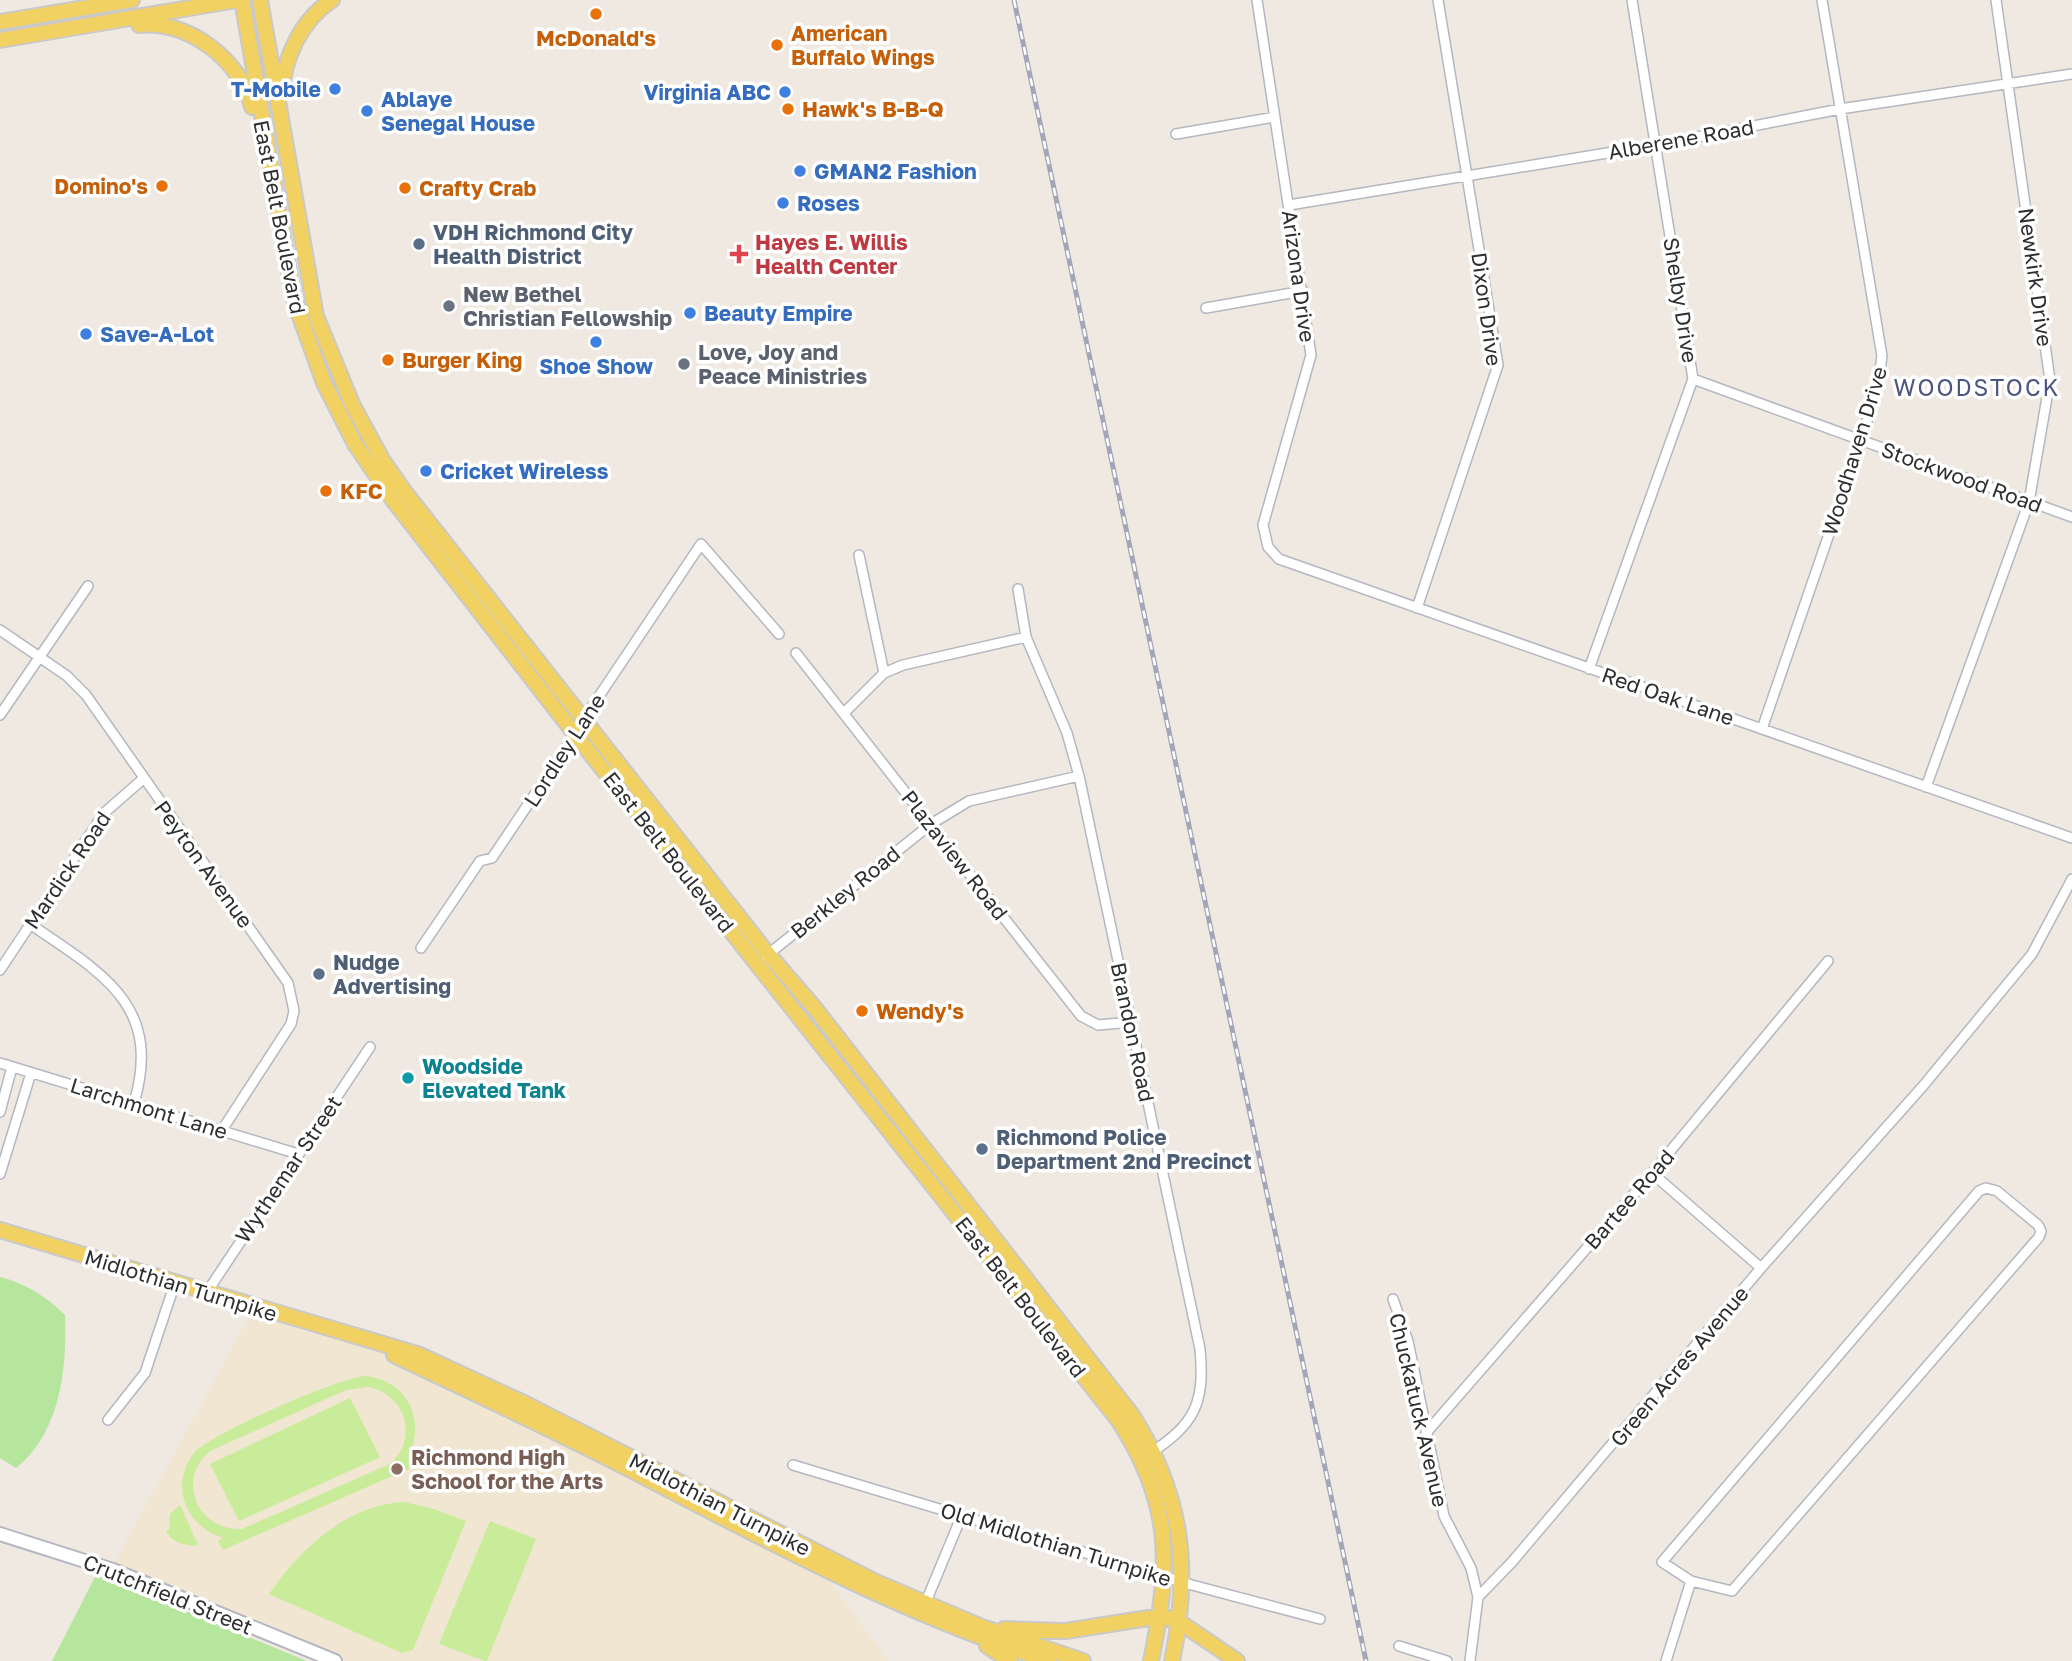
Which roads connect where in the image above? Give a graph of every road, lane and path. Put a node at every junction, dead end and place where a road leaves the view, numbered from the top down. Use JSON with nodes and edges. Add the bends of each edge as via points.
{"nodes":[{"id":1,"x":129,"y":0,"type":"edge"},
{"id":2,"x":239,"y":0,"type":"edge"},
{"id":3,"x":260,"y":0,"type":"edge"},
{"id":4,"x":332,"y":0,"type":"edge"},
{"id":5,"x":1257,"y":0,"type":"edge"},
{"id":6,"x":1438,"y":0,"type":"edge"},
{"id":7,"x":1632,"y":0,"type":"edge"},
{"id":8,"x":1822,"y":0,"type":"edge"},
{"id":9,"x":1996,"y":0,"type":"edge"},
{"id":10,"x":103,"y":5,"type":"junction"},
{"id":11,"x":0,"y":23,"type":"edge"},
{"id":12,"x":99,"y":23,"type":"junction"},
{"id":13,"x":0,"y":31,"type":"edge"},
{"id":14,"x":0,"y":40,"type":"edge"},
{"id":15,"x":2072,"y":74,"type":"edge"},
{"id":16,"x":2009,"y":84,"type":"junction"},
{"id":17,"x":1840,"y":109,"type":"junction"},
{"id":18,"x":279,"y":116,"type":"junction"},
{"id":19,"x":1275,"y":117,"type":"junction"},
{"id":20,"x":1176,"y":134,"type":"dead end"},
{"id":21,"x":265,"y":145,"type":"junction"},
{"id":22,"x":1656,"y":145,"type":"junction"},
{"id":23,"x":1465,"y":175,"type":"junction"},
{"id":24,"x":1289,"y":205,"type":"junction"},
{"id":25,"x":1303,"y":291,"type":"junction"},
{"id":26,"x":1206,"y":308,"type":"dead end"},
{"id":27,"x":1693,"y":379,"type":"junction"},
{"id":28,"x":1861,"y":441,"type":"junction"},
{"id":29,"x":2029,"y":502,"type":"junction"},
{"id":30,"x":2072,"y":517,"type":"edge"},
{"id":31,"x":1268,"y":547,"type":"joint"},
{"id":32,"x":859,"y":555,"type":"dead end"},
{"id":33,"x":88,"y":586,"type":"dead end"},
{"id":34,"x":1018,"y":589,"type":"dead end"},
{"id":35,"x":1418,"y":608,"type":"junction"},
{"id":36,"x":0,"y":630,"type":"edge"},
{"id":37,"x":779,"y":634,"type":"dead end"},
{"id":38,"x":1026,"y":637,"type":"junction"},
{"id":39,"x":796,"y":653,"type":"dead end"},
{"id":40,"x":39,"y":656,"type":"junction"},
{"id":41,"x":1589,"y":668,"type":"junction"},
{"id":42,"x":884,"y":673,"type":"junction"},
{"id":43,"x":845,"y":713,"type":"junction"},
{"id":44,"x":0,"y":715,"type":"edge"},
{"id":45,"x":583,"y":719,"type":"junction"},
{"id":46,"x":1762,"y":729,"type":"junction"},
{"id":47,"x":575,"y":734,"type":"junction"},
{"id":48,"x":1079,"y":776,"type":"junction"},
{"id":49,"x":144,"y":779,"type":"junction"},
{"id":50,"x":1926,"y":787,"type":"junction"},
{"id":51,"x":931,"y":824,"type":"junction"},
{"id":52,"x":2072,"y":838,"type":"edge"},
{"id":53,"x":2072,"y":879,"type":"edge"},
{"id":54,"x":30,"y":924,"type":"junction"},
{"id":55,"x":421,"y":947,"type":"dead end"},
{"id":56,"x":762,"y":959,"type":"junction"},
{"id":57,"x":1828,"y":961,"type":"dead end"},
{"id":58,"x":0,"y":970,"type":"edge"},
{"id":59,"x":1131,"y":1022,"type":"junction"},
{"id":60,"x":370,"y":1047,"type":"dead end"},
{"id":61,"x":0,"y":1063,"type":"edge"},
{"id":62,"x":12,"y":1067,"type":"junction"},
{"id":63,"x":31,"y":1073,"type":"junction"},
{"id":64,"x":134,"y":1103,"type":"junction"},
{"id":65,"x":0,"y":1111,"type":"edge"},
{"id":66,"x":222,"y":1130,"type":"junction"},
{"id":67,"x":298,"y":1154,"type":"junction"},
{"id":68,"x":1652,"y":1173,"type":"junction"},
{"id":69,"x":0,"y":1174,"type":"edge"},
{"id":70,"x":0,"y":1230,"type":"edge"},
{"id":71,"x":1761,"y":1268,"type":"junction"},
{"id":72,"x":175,"y":1283,"type":"junction"},
{"id":73,"x":207,"y":1292,"type":"junction"},
{"id":74,"x":1393,"y":1299,"type":"dead end"},
{"id":75,"x":361,"y":1339,"type":"junction"},
{"id":76,"x":108,"y":1420,"type":"dead end"},
{"id":77,"x":1426,"y":1433,"type":"junction"},
{"id":78,"x":1148,"y":1455,"type":"junction"},
{"id":79,"x":793,"y":1465,"type":"dead end"},
{"id":80,"x":962,"y":1515,"type":"junction"},
{"id":81,"x":0,"y":1534,"type":"edge"},
{"id":82,"x":1165,"y":1581,"type":"junction"},
{"id":83,"x":1181,"y":1581,"type":"junction"},
{"id":84,"x":1691,"y":1581,"type":"junction"},
{"id":85,"x":1478,"y":1597,"type":"junction"},
{"id":86,"x":925,"y":1604,"type":"junction"},
{"id":87,"x":1161,"y":1616,"type":"junction"},
{"id":88,"x":1136,"y":1617,"type":"junction"},
{"id":89,"x":1320,"y":1619,"type":"dead end"},
{"id":90,"x":1178,"y":1620,"type":"junction"},
{"id":91,"x":982,"y":1627,"type":"junction"},
{"id":92,"x":965,"y":1632,"type":"junction"},
{"id":93,"x":1399,"y":1646,"type":"dead end"},
{"id":94,"x":335,"y":1661,"type":"edge"},
{"id":95,"x":1010,"y":1661,"type":"edge"},
{"id":96,"x":1049,"y":1661,"type":"edge"},
{"id":97,"x":1083,"y":1661,"type":"edge"},
{"id":98,"x":1151,"y":1661,"type":"edge"},
{"id":99,"x":1172,"y":1661,"type":"edge"},
{"id":100,"x":1237,"y":1661,"type":"edge"},
{"id":101,"x":1447,"y":1661,"type":"edge"},
{"id":102,"x":1470,"y":1661,"type":"edge"},
{"id":103,"x":1666,"y":1661,"type":"edge"}],
"edges":[{"from":1,"to":10,"type":"main road"},
{"from":2,"to":12,"type":"main road"},
{"from":2,"to":21,"type":"main road","name":"East Belt Boulevard"},
{"from":3,"to":18,"type":"main road","name":"East Belt Boulevard"},
{"from":4,"to":18,"type":"main road","via":[[312,19],[291,51]]},
{"from":5,"to":19,"type":"street","name":"Arizona Drive"},
{"from":6,"to":23,"type":"street","name":"Dixon Drive"},
{"from":7,"to":22,"type":"street","name":"Shelby Drive"},
{"from":8,"to":17,"type":"street","name":"Woodhaven Drive"},
{"from":9,"to":16,"type":"street","name":"Newkirk Drive"},
{"from":10,"to":11,"type":"main road"},
{"from":10,"to":13,"type":"main road","via":[[63,19]]},
{"from":12,"to":14,"type":"main road"},
{"from":12,"to":21,"type":"main road","via":[[167,25],[206,46],[239,76]]},
{"from":15,"to":16,"type":"street","name":"Alberene Road"},
{"from":16,"to":17,"type":"street","name":"Alberene Road"},
{"from":16,"to":29,"type":"street","name":"Newkirk Drive","via":[[2050,380]]},
{"from":17,"to":22,"type":"street","name":"Alberene Road"},
{"from":17,"to":28,"type":"street","name":"Woodhaven Drive","via":[[1882,356]]},
{"from":18,"to":45,"type":"main road","name":"East Belt Boulevard","via":[[316,316],[352,404],[404,491]]},
{"from":19,"to":20,"type":"street"},
{"from":19,"to":24,"type":"street","name":"Arizona Drive"},
{"from":21,"to":47,"type":"main road","name":"East Belt Boulevard","via":[[294,300],[339,414],[393,500]]},
{"from":22,"to":23,"type":"street","name":"Alberene Road"},
{"from":22,"to":27,"type":"street","name":"Shelby Drive"},
{"from":23,"to":24,"type":"street","name":"Alberene Road"},
{"from":23,"to":35,"type":"street","name":"Dixon Drive","via":[[1497,365]]},
{"from":24,"to":25,"type":"street","name":"Arizona Drive"},
{"from":25,"to":26,"type":"street"},
{"from":25,"to":31,"type":"street","name":"Arizona Drive","via":[[1311,355],[1263,525]]},
{"from":27,"to":28,"type":"street","name":"Stockwood Road"},
{"from":27,"to":41,"type":"street","name":"Shelby Drive"},
{"from":28,"to":29,"type":"street","name":"Stockwood Road"},
{"from":28,"to":46,"type":"street","name":"Woodhaven Drive"},
{"from":29,"to":30,"type":"street","name":"Stockwood Road"},
{"from":29,"to":50,"type":"street","name":"Newkirk Drive"},
{"from":31,"to":35,"type":"street","name":"Red Oak Lane","via":[[1279,559]]},
{"from":32,"to":42,"type":"street"},
{"from":33,"to":40,"type":"street"},
{"from":34,"to":38,"type":"street","name":"Brandon Road"},
{"from":35,"to":41,"type":"street","name":"Red Oak Lane"},
{"from":36,"to":40,"type":"street","name":"Peyton Avenue"},
{"from":37,"to":45,"type":"street","name":"Lordley Lane","via":[[701,544]]},
{"from":38,"to":42,"type":"street","via":[[921,659]]},
{"from":38,"to":48,"type":"street","name":"Brandon Road","via":[[1067,733]]},
{"from":39,"to":43,"type":"street","name":"Plazaview Road"},
{"from":40,"to":44,"type":"street"},
{"from":40,"to":49,"type":"street","name":"Peyton Avenue","via":[[86,695]]},
{"from":41,"to":46,"type":"street","name":"Red Oak Lane"},
{"from":42,"to":43,"type":"street"},
{"from":43,"to":51,"type":"street","name":"Plazaview Road"},
{"from":45,"to":47,"type":"street","name":"Lordley Lane"},
{"from":45,"to":56,"type":"main road","name":"East Belt Boulevard"},
{"from":46,"to":50,"type":"street","name":"Red Oak Lane"},
{"from":47,"to":55,"type":"street","name":"Lordley Lane","via":[[492,858],[480,861]]},
{"from":47,"to":56,"type":"main road","name":"East Belt Boulevard"},
{"from":48,"to":51,"type":"street","name":"Berkley Road","via":[[969,801]]},
{"from":48,"to":59,"type":"street","name":"Brandon Road"},
{"from":49,"to":54,"type":"street","name":"Mardick Road","via":[[104,813]]},
{"from":49,"to":66,"type":"street","name":"Peyton Avenue","via":[[288,983],[293,999],[291,1024]]},
{"from":50,"to":52,"type":"street","name":"Red Oak Lane"},
{"from":51,"to":56,"type":"street","name":"Berkley Road"},
{"from":51,"to":59,"type":"street","name":"Plazaview Road","via":[[1080,1016],[1098,1026]]},
{"from":53,"to":71,"type":"street","name":"Green Acres Avenue","via":[[2032,954],[1923,1086]]},
{"from":54,"to":58,"type":"street","name":"Mardick Road"},
{"from":54,"to":64,"type":"street","via":[[100,972],[131,1008],[142,1059]]},
{"from":56,"to":78,"type":"main road","name":"East Belt Boulevard","via":[[813,1006],[1132,1415]]},
{"from":57,"to":68,"type":"street","name":"Bartee Road"},
{"from":59,"to":78,"type":"street","name":"Brandon Road","via":[[1200,1349],[1203,1383],[1192,1416]]},
{"from":60,"to":67,"type":"street","name":"Wythemar Street"},
{"from":61,"to":62,"type":"street","name":"Larchmont Lane"},
{"from":62,"to":63,"type":"street","name":"Larchmont Lane"},
{"from":62,"to":65,"type":"street"},
{"from":63,"to":64,"type":"street","name":"Larchmont Lane"},
{"from":63,"to":69,"type":"street"},
{"from":64,"to":66,"type":"street","name":"Larchmont Lane"},
{"from":66,"to":67,"type":"street","name":"Larchmont Lane"},
{"from":67,"to":73,"type":"street","name":"Wythemar Street"},
{"from":68,"to":71,"type":"street"},
{"from":68,"to":77,"type":"street","name":"Bartee Road"},
{"from":70,"to":72,"type":"main road","name":"Midlothian Turnpike"},
{"from":71,"to":85,"type":"street","name":"Green Acres Avenue"},
{"from":72,"to":73,"type":"main road","name":"Midlothian Turnpike"},
{"from":72,"to":76,"type":"street","via":[[145,1373]]},
{"from":73,"to":75,"type":"main road","name":"Midlothian Turnpike"},
{"from":74,"to":77,"type":"street","name":"Chuckatuck Avenue","via":[[1408,1341]]},
{"from":75,"to":86,"type":"main road","name":"Midlothian Turnpike","via":[[420,1355],[484,1383]]},
{"from":75,"to":92,"type":"main road","name":"Midlothian Turnpike","via":[[512,1409],[847,1581]]},
{"from":77,"to":85,"type":"street","name":"Chuckatuck Avenue","via":[[1444,1516],[1471,1568]]},
{"from":78,"to":82,"type":"main road","name":"East Belt Boulevard","via":[[1161,1520]]},
{"from":78,"to":83,"type":"main road","name":"East Belt Boulevard","via":[[1178,1520]]},
{"from":79,"to":80,"type":"street","name":"Old Midlothian Turnpike"},
{"from":80,"to":82,"type":"street","name":"Old Midlothian Turnpike"},
{"from":80,"to":86,"type":"street"},
{"from":81,"to":94,"type":"street","name":"Crutchfield Street","via":[[113,1570]]},
{"from":82,"to":83,"type":"street","name":"Old Midlothian Turnpike"},
{"from":82,"to":87,"type":"main road","name":"East Belt Boulevard"},
{"from":82,"to":88,"type":"main road","via":[[1152,1607]]},
{"from":83,"to":89,"type":"street","name":"Old Midlothian Turnpike"},
{"from":83,"to":90,"type":"main road","name":"East Belt Boulevard"},
{"from":84,"to":84,"type":"street","via":[[1732,1591],[2039,1237],[2038,1225],[1997,1191],[1979,1191],[1662,1562]]},
{"from":84,"to":103,"type":"street"},
{"from":85,"to":102,"type":"street"},
{"from":86,"to":91,"type":"main road","name":"Midlothian Turnpike"},
{"from":87,"to":88,"type":"main road"},
{"from":87,"to":90,"type":"main road"},
{"from":87,"to":98,"type":"main road","name":"East Belt Boulevard"},
{"from":88,"to":91,"type":"main road","via":[[1049,1632]]},
{"from":90,"to":99,"type":"main road","name":"East Belt Boulevard"},
{"from":90,"to":100,"type":"main road"},
{"from":91,"to":97,"type":"main road","name":"Midlothian Turnpike"},
{"from":92,"to":95,"type":"main road"},
{"from":92,"to":96,"type":"main road","name":"Midlothian Turnpike"},
{"from":93,"to":101,"type":"street"}]}
